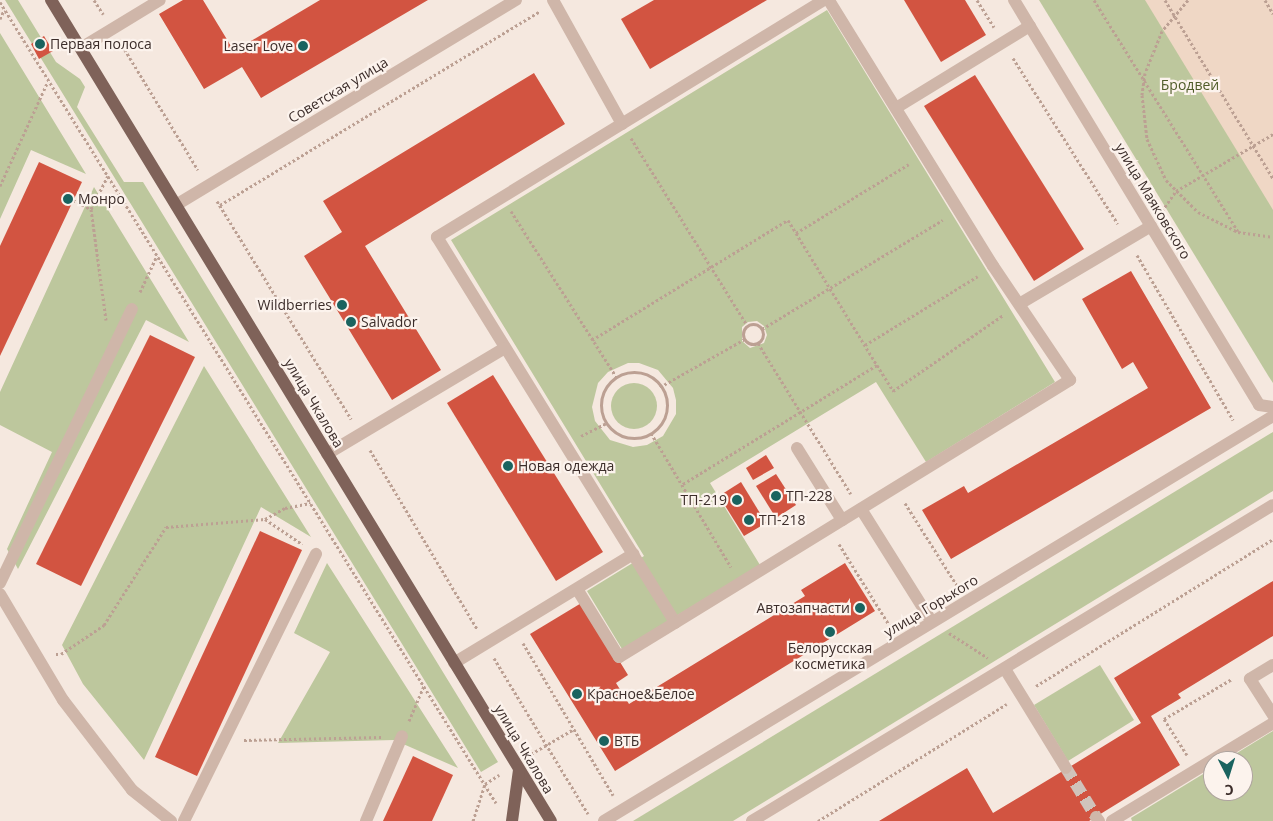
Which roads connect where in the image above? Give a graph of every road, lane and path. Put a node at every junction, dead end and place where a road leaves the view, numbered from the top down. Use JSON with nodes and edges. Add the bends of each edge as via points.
{"nodes":[{"id":1,"x":51,"y":0,"type":"edge"},
{"id":2,"x":94,"y":0,"type":"edge"},
{"id":3,"x":160,"y":0,"type":"edge"},
{"id":4,"x":516,"y":0,"type":"edge"},
{"id":5,"x":824,"y":0,"type":"edge"},
{"id":6,"x":829,"y":0,"type":"edge"},
{"id":7,"x":977,"y":0,"type":"edge"},
{"id":8,"x":1014,"y":0,"type":"edge"},
{"id":9,"x":1094,"y":0,"type":"edge"},
{"id":10,"x":1165,"y":0,"type":"edge"},
{"id":11,"x":1188,"y":0,"type":"edge"},
{"id":12,"x":1265,"y":0,"type":"edge"},
{"id":13,"x":554,"y":1,"type":"edge"},
{"id":14,"x":0,"y":2,"type":"edge"},
{"id":15,"x":5,"y":9,"type":"junction"},
{"id":16,"x":1174,"y":14,"type":"junction"},
{"id":17,"x":1273,"y":14,"type":"edge"},
{"id":18,"x":0,"y":18,"type":"edge"},
{"id":19,"x":1030,"y":26,"type":"junction"},
{"id":20,"x":112,"y":29,"type":"junction"},
{"id":21,"x":1003,"y":43,"type":"junction"},
{"id":22,"x":81,"y":48,"type":"junction"},
{"id":23,"x":49,"y":80,"type":"junction"},
{"id":24,"x":1144,"y":80,"type":"junction"},
{"id":25,"x":896,"y":108,"type":"junction"},
{"id":26,"x":622,"y":124,"type":"junction"},
{"id":27,"x":1273,"y":134,"type":"edge"},
{"id":28,"x":1254,"y":145,"type":"junction"},
{"id":29,"x":924,"y":154,"type":"junction"},
{"id":30,"x":1203,"y":175,"type":"junction"},
{"id":31,"x":108,"y":176,"type":"junction"},
{"id":32,"x":1273,"y":178,"type":"edge"},
{"id":33,"x":0,"y":186,"type":"edge"},
{"id":34,"x":208,"y":186,"type":"junction"},
{"id":35,"x":1176,"y":191,"type":"junction"},
{"id":36,"x":503,"y":198,"type":"junction"},
{"id":37,"x":73,"y":200,"type":"dead end"},
{"id":38,"x":220,"y":205,"type":"junction"},
{"id":39,"x":176,"y":206,"type":"junction"},
{"id":40,"x":91,"y":209,"type":"junction"},
{"id":41,"x":959,"y":211,"type":"junction"},
{"id":42,"x":1151,"y":226,"type":"junction"},
{"id":43,"x":1238,"y":232,"type":"junction"},
{"id":44,"x":796,"y":233,"type":"junction"},
{"id":45,"x":1273,"y":238,"type":"edge"},
{"id":46,"x":1128,"y":240,"type":"junction"},
{"id":47,"x":157,"y":256,"type":"junction"},
{"id":48,"x":993,"y":266,"type":"junction"},
{"id":49,"x":711,"y":267,"type":"junction"},
{"id":50,"x":831,"y":289,"type":"junction"},
{"id":51,"x":1021,"y":303,"type":"junction"},
{"id":52,"x":132,"y":308,"type":"joint"},
{"id":53,"x":748,"y":327,"type":"junction"},
{"id":54,"x":762,"y":329,"type":"junction"},
{"id":55,"x":745,"y":339,"type":"junction"},
{"id":56,"x":592,"y":340,"type":"junction"},
{"id":57,"x":758,"y":344,"type":"junction"},
{"id":58,"x":865,"y":345,"type":"junction"},
{"id":59,"x":505,"y":348,"type":"junction"},
{"id":60,"x":110,"y":354,"type":"junction"},
{"id":61,"x":878,"y":365,"type":"junction"},
{"id":62,"x":617,"y":378,"type":"junction"},
{"id":63,"x":660,"y":387,"type":"junction"},
{"id":64,"x":1273,"y":407,"type":"edge"},
{"id":65,"x":801,"y":412,"type":"junction"},
{"id":66,"x":1273,"y":416,"type":"edge"},
{"id":67,"x":1233,"y":420,"type":"dead end"},
{"id":68,"x":607,"y":423,"type":"junction"},
{"id":69,"x":650,"y":433,"type":"junction"},
{"id":70,"x":361,"y":435,"type":"junction"},
{"id":71,"x":565,"y":445,"type":"junction"},
{"id":72,"x":797,"y":448,"type":"dead end"},
{"id":73,"x":327,"y":454,"type":"junction"},
{"id":74,"x":682,"y":485,"type":"junction"},
{"id":75,"x":895,"y":488,"type":"junction"},
{"id":76,"x":311,"y":503,"type":"junction"},
{"id":77,"x":1273,"y":505,"type":"edge"},
{"id":78,"x":861,"y":509,"type":"junction"},
{"id":79,"x":265,"y":519,"type":"junction"},
{"id":80,"x":842,"y":520,"type":"junction"},
{"id":81,"x":829,"y":528,"type":"junction"},
{"id":82,"x":1273,"y":539,"type":"edge"},
{"id":83,"x":316,"y":554,"type":"joint"},
{"id":84,"x":632,"y":554,"type":"junction"},
{"id":85,"x":0,"y":583,"type":"edge"},
{"id":86,"x":740,"y":583,"type":"junction"},
{"id":87,"x":958,"y":587,"type":"dead end"},
{"id":88,"x":577,"y":588,"type":"junction"},
{"id":89,"x":0,"y":594,"type":"edge"},
{"id":90,"x":932,"y":622,"type":"junction"},
{"id":91,"x":675,"y":623,"type":"junction"},
{"id":92,"x":513,"y":627,"type":"junction"},
{"id":93,"x":891,"y":628,"type":"dead end"},
{"id":94,"x":486,"y":644,"type":"junction"},
{"id":95,"x":52,"y":654,"type":"dead end"},
{"id":96,"x":454,"y":663,"type":"junction"},
{"id":97,"x":1273,"y":665,"type":"edge"},
{"id":98,"x":1005,"y":669,"type":"junction"},
{"id":99,"x":1238,"y":675,"type":"dead end"},
{"id":100,"x":424,"y":686,"type":"junction"},
{"id":101,"x":1021,"y":695,"type":"junction"},
{"id":102,"x":1273,"y":715,"type":"edge"},
{"id":103,"x":1273,"y":723,"type":"edge"},
{"id":104,"x":402,"y":736,"type":"junction"},
{"id":105,"x":226,"y":741,"type":"junction"},
{"id":106,"x":1066,"y":768,"type":"tunnel mouth"},
{"id":107,"x":519,"y":770,"type":"junction"},
{"id":108,"x":1197,"y":770,"type":"junction"},
{"id":109,"x":622,"y":810,"type":"junction"},
{"id":110,"x":587,"y":814,"type":"dead end"},
{"id":111,"x":171,"y":821,"type":"edge"},
{"id":112,"x":184,"y":821,"type":"edge"},
{"id":113,"x":366,"y":821,"type":"edge"},
{"id":114,"x":473,"y":821,"type":"edge"},
{"id":115,"x":512,"y":821,"type":"edge"},
{"id":116,"x":550,"y":821,"type":"edge"},
{"id":117,"x":604,"y":821,"type":"edge"},
{"id":118,"x":752,"y":821,"type":"edge"},
{"id":119,"x":818,"y":821,"type":"edge"},
{"id":120,"x":1112,"y":821,"type":"edge"}],
"edges":[{"from":1,"to":22,"type":"main road","name":"улица Чкалова"},
{"from":2,"to":20,"type":"path"},
{"from":3,"to":20,"type":"street"},
{"from":4,"to":34,"type":"street","name":"Советская улица"},
{"from":5,"to":26,"type":"street"},
{"from":6,"to":25,"type":"street"},
{"from":7,"to":21,"type":"path"},
{"from":8,"to":19,"type":"street","name":"улица Маяковского"},
{"from":9,"to":24,"type":"path"},
{"from":10,"to":16,"type":"path"},
{"from":11,"to":16,"type":"path"},
{"from":12,"to":17,"type":"path"},
{"from":13,"to":26,"type":"street"},
{"from":13,"to":38,"type":"path"},
{"from":14,"to":15,"type":"path"},
{"from":15,"to":18,"type":"path"},
{"from":15,"to":23,"type":"path"},
{"from":16,"to":24,"type":"path","via":[[1152,51]]},
{"from":16,"to":28,"type":"path"},
{"from":19,"to":21,"type":"street"},
{"from":19,"to":42,"type":"street","name":"улица Маяковского"},
{"from":20,"to":22,"type":"street"},
{"from":20,"to":34,"type":"path"},
{"from":21,"to":25,"type":"street"},
{"from":21,"to":46,"type":"path"},
{"from":22,"to":39,"type":"main road","name":"улица Чкалова"},
{"from":23,"to":31,"type":"path"},
{"from":23,"to":33,"type":"path"},
{"from":24,"to":30,"type":"path"},
{"from":24,"to":35,"type":"path","via":[[1143,117],[1147,140],[1155,160]]},
{"from":25,"to":29,"type":"street"},
{"from":26,"to":36,"type":"street"},
{"from":26,"to":49,"type":"path"},
{"from":27,"to":28,"type":"path"},
{"from":28,"to":30,"type":"path"},
{"from":28,"to":32,"type":"path"},
{"from":29,"to":41,"type":"street"},
{"from":29,"to":44,"type":"path"},
{"from":30,"to":35,"type":"path"},
{"from":30,"to":43,"type":"path"},
{"from":31,"to":40,"type":"path"},
{"from":31,"to":47,"type":"path"},
{"from":34,"to":38,"type":"path"},
{"from":34,"to":39,"type":"street","name":"Советская улица"},
{"from":35,"to":43,"type":"path","via":[[1198,212]]},
{"from":36,"to":56,"type":"path"},
{"from":36,"to":59,"type":"street","via":[[438,237]]},
{"from":37,"to":40,"type":"path"},
{"from":38,"to":70,"type":"path"},
{"from":39,"to":73,"type":"main road","name":"улица Чкалова"},
{"from":40,"to":60,"type":"path"},
{"from":41,"to":48,"type":"street"},
{"from":41,"to":50,"type":"path"},
{"from":42,"to":46,"type":"street"},
{"from":42,"to":64,"type":"street","name":"улица Маяковского","via":[[1259,404]]},
{"from":43,"to":45,"type":"path"},
{"from":44,"to":49,"type":"path","via":[[788,220]]},
{"from":44,"to":50,"type":"path"},
{"from":46,"to":51,"type":"street"},
{"from":46,"to":67,"type":"path"},
{"from":47,"to":52,"type":"path"},
{"from":47,"to":76,"type":"path"},
{"from":48,"to":51,"type":"street"},
{"from":48,"to":58,"type":"path"},
{"from":49,"to":53,"type":"path"},
{"from":49,"to":56,"type":"path"},
{"from":50,"to":54,"type":"path"},
{"from":50,"to":58,"type":"path"},
{"from":51,"to":61,"type":"path","via":[[894,391]]},
{"from":51,"to":75,"type":"street","via":[[1070,380]]},
{"from":52,"to":60,"type":"street"},
{"from":53,"to":54,"type":"path","via":[[756,325]]},
{"from":53,"to":55,"type":"path","via":[[743,335]]},
{"from":54,"to":57,"type":"path","via":[[764,335]]},
{"from":55,"to":57,"type":"path","via":[[750,344]]},
{"from":55,"to":63,"type":"path"},
{"from":56,"to":62,"type":"path"},
{"from":57,"to":65,"type":"path"},
{"from":58,"to":61,"type":"path"},
{"from":59,"to":70,"type":"street"},
{"from":59,"to":71,"type":"street"},
{"from":60,"to":85,"type":"street"},
{"from":61,"to":65,"type":"path"},
{"from":62,"to":63,"type":"path","via":[[638,372],[652,378]]},
{"from":62,"to":68,"type":"path","via":[[603,395],[601,406]]},
{"from":63,"to":69,"type":"path","via":[[667,401],[666,412],[662,423]]},
{"from":65,"to":74,"type":"path"},
{"from":65,"to":78,"type":"path"},
{"from":66,"to":90,"type":"street","name":"улица Горького"},
{"from":68,"to":69,"type":"path","via":[[615,432],[633,438]]},
{"from":68,"to":71,"type":"path"},
{"from":69,"to":74,"type":"path"},
{"from":70,"to":73,"type":"street"},
{"from":70,"to":94,"type":"path"},
{"from":71,"to":84,"type":"street"},
{"from":72,"to":80,"type":"street"},
{"from":73,"to":96,"type":"main road","name":"улица Чкалова"},
{"from":74,"to":86,"type":"path"},
{"from":75,"to":78,"type":"street"},
{"from":75,"to":87,"type":"path"},
{"from":76,"to":79,"type":"path","via":[[285,508]]},
{"from":76,"to":100,"type":"path"},
{"from":77,"to":98,"type":"street"},
{"from":78,"to":80,"type":"street"},
{"from":78,"to":90,"type":"street"},
{"from":79,"to":83,"type":"path"},
{"from":79,"to":95,"type":"path","via":[[166,527],[104,624],[62,654]]},
{"from":80,"to":81,"type":"street"},
{"from":81,"to":86,"type":"street"},
{"from":81,"to":93,"type":"path"},
{"from":82,"to":101,"type":"path"},
{"from":83,"to":105,"type":"street"},
{"from":84,"to":88,"type":"street"},
{"from":84,"to":91,"type":"street"},
{"from":86,"to":91,"type":"street"},
{"from":88,"to":91,"type":"street","via":[[619,657]]},
{"from":88,"to":92,"type":"street"},
{"from":89,"to":111,"type":"street","via":[[63,700],[132,790]]},
{"from":90,"to":98,"type":"path"},
{"from":90,"to":109,"type":"street","name":"улица Горького"},
{"from":92,"to":94,"type":"street"},
{"from":92,"to":109,"type":"path"},
{"from":94,"to":96,"type":"street"},
{"from":94,"to":110,"type":"path"},
{"from":96,"to":107,"type":"main road","name":"улица Чкалова"},
{"from":97,"to":102,"type":"street","via":[[1250,678]]},
{"from":98,"to":101,"type":"street"},
{"from":98,"to":118,"type":"street"},
{"from":99,"to":108,"type":"path","via":[[1164,719]]},
{"from":100,"to":104,"type":"path"},
{"from":100,"to":114,"type":"path","via":[[485,784]]},
{"from":101,"to":106,"type":"street"},
{"from":101,"to":119,"type":"path"},
{"from":103,"to":108,"type":"street"},
{"from":104,"to":105,"type":"path"},
{"from":104,"to":113,"type":"street"},
{"from":105,"to":112,"type":"street"},
{"from":107,"to":115,"type":"main road"},
{"from":107,"to":116,"type":"main road","name":"улица Чкалова"},
{"from":108,"to":120,"type":"street"},
{"from":109,"to":117,"type":"street","name":"улица Горького"}]}
